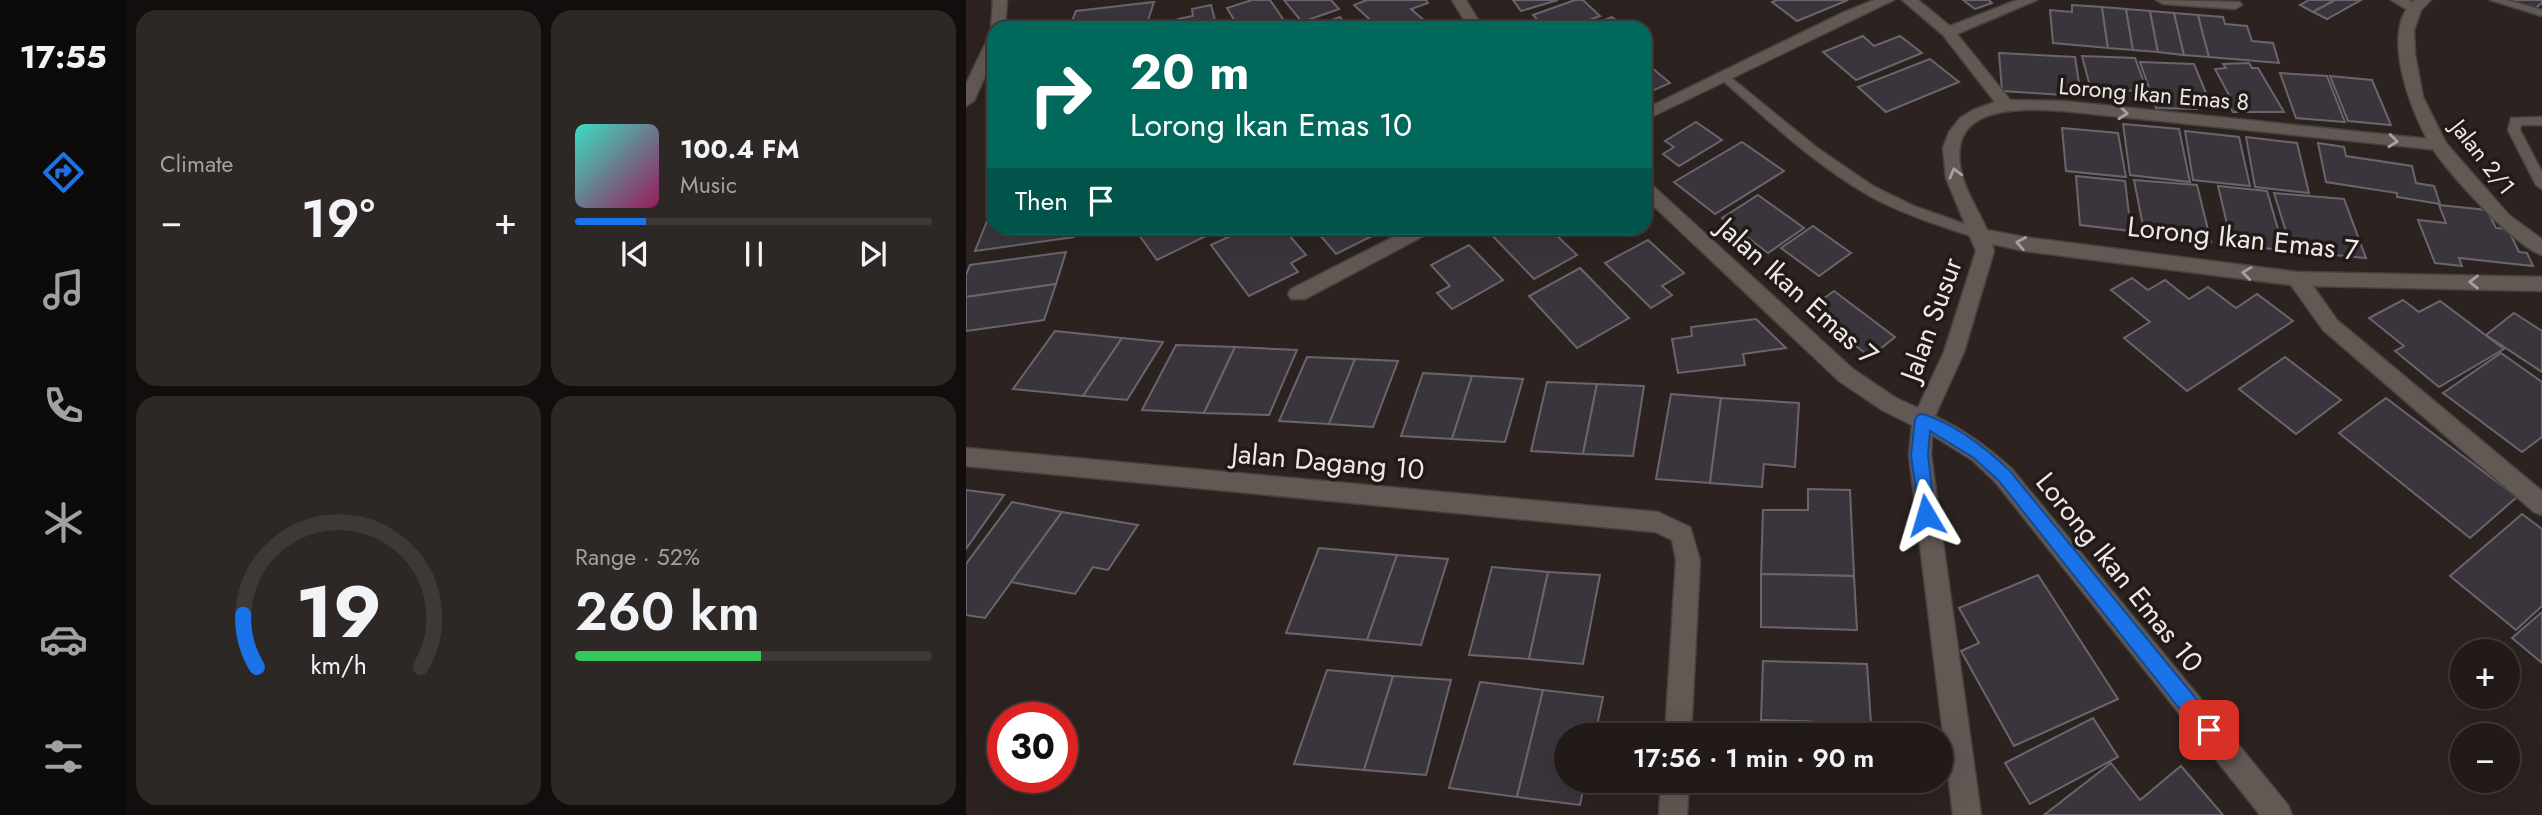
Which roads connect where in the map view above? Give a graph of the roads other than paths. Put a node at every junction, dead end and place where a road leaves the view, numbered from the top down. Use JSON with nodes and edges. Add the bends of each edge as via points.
{"nodes":[{"id":1,"x":1000,"y":0,"type":"edge"},
{"id":2,"x":1459,"y":0,"type":"edge"},
{"id":3,"x":1887,"y":0,"type":"edge"},
{"id":4,"x":1909,"y":0,"type":"edge"},
{"id":5,"x":2030,"y":0,"type":"edge"},
{"id":6,"x":2163,"y":0,"type":"edge"},
{"id":7,"x":2398,"y":0,"type":"edge"},
{"id":8,"x":2495,"y":0,"type":"edge"},
{"id":9,"x":2419,"y":4,"type":"edge"},
{"id":10,"x":2235,"y":5,"type":"dead end"},
{"id":11,"x":2542,"y":13,"type":"edge"},
{"id":12,"x":998,"y":21,"type":"edge"},
{"id":13,"x":1469,"y":21,"type":"edge"},
{"id":14,"x":1948,"y":32,"type":"junction"},
{"id":15,"x":987,"y":55,"type":"edge"},
{"id":16,"x":1724,"y":76,"type":"junction"},
{"id":17,"x":966,"y":101,"type":"edge"},
{"id":18,"x":2006,"y":105,"type":"junction"},
{"id":19,"x":1652,"y":112,"type":"edge"},
{"id":20,"x":2542,"y":121,"type":"edge"},
{"id":21,"x":2440,"y":145,"type":"junction"},
{"id":22,"x":2542,"y":185,"type":"edge"},
{"id":23,"x":1652,"y":195,"type":"edge"},
{"id":24,"x":1412,"y":235,"type":"edge"},
{"id":25,"x":1982,"y":235,"type":"junction"},
{"id":26,"x":2542,"y":248,"type":"edge"},
{"id":27,"x":2297,"y":279,"type":"junction"},
{"id":28,"x":2542,"y":284,"type":"edge"},
{"id":29,"x":1298,"y":294,"type":"dead end"},
{"id":30,"x":1923,"y":420,"type":"junction"},
{"id":31,"x":966,"y":457,"type":"edge"},
{"id":32,"x":2542,"y":505,"type":"edge"},
{"id":33,"x":1679,"y":723,"type":"edge"},
{"id":34,"x":1674,"y":793,"type":"edge"},
{"id":35,"x":1673,"y":815,"type":"edge"},
{"id":36,"x":1967,"y":815,"type":"edge"},
{"id":37,"x":2278,"y":815,"type":"edge"}],
"edges":[{"from":1,"to":12,"type":"street"},
{"from":2,"to":13,"type":"street"},
{"from":3,"to":16,"type":"street"},
{"from":4,"to":14,"type":"street"},
{"from":5,"to":14,"type":"street"},
{"from":6,"to":10,"type":"street"},
{"from":7,"to":9,"type":"street"},
{"from":8,"to":11,"type":"lane"},
{"from":9,"to":21,"type":"street","name":"Jalan 2/1","via":[[2407,30],[2409,65],[2415,97]]},
{"from":14,"to":18,"type":"street"},
{"from":15,"to":17,"type":"street"},
{"from":16,"to":19,"type":"street"},
{"from":16,"to":25,"type":"lane","via":[[1809,149],[1869,190]]},
{"from":18,"to":21,"type":"street","name":"Lorong Ikan Emas 8","one_way":true},
{"from":25,"to":18,"type":"street","one_way":true,"via":[[1961,197],[1951,161],[1952,146],[1966,121]]},
{"from":20,"to":22,"type":"lane","via":[[2515,121],[2514,131]]},
{"from":21,"to":26,"type":"street","name":"Jalan 2/1","via":[[2503,219]]},
{"from":23,"to":30,"type":"street","name":"Jalan Ikan Emas 7","via":[[1846,375]]},
{"from":24,"to":29,"type":"street"},
{"from":27,"to":25,"type":"street","name":"Lorong Ikan Emas 7","one_way":true},
{"from":25,"to":30,"type":"street","name":"Jalan Susur","via":[[1985,251],[1978,278],[1954,352]]},
{"from":28,"to":27,"type":"street","name":"Lorong Ikan Emas 7","one_way":true},
{"from":27,"to":32,"type":"street","via":[[2330,325]]},
{"from":30,"to":36,"type":"street","via":[[1922,488]]},
{"from":30,"to":37,"type":"street","name":"Lorong Ikan Emas 10","via":[[1954,435],[2004,476]]},
{"from":31,"to":33,"type":"street","name":"Jalan Dagang 10","via":[[1658,522],[1682,534],[1688,560]]},
{"from":34,"to":35,"type":"street"}]}
